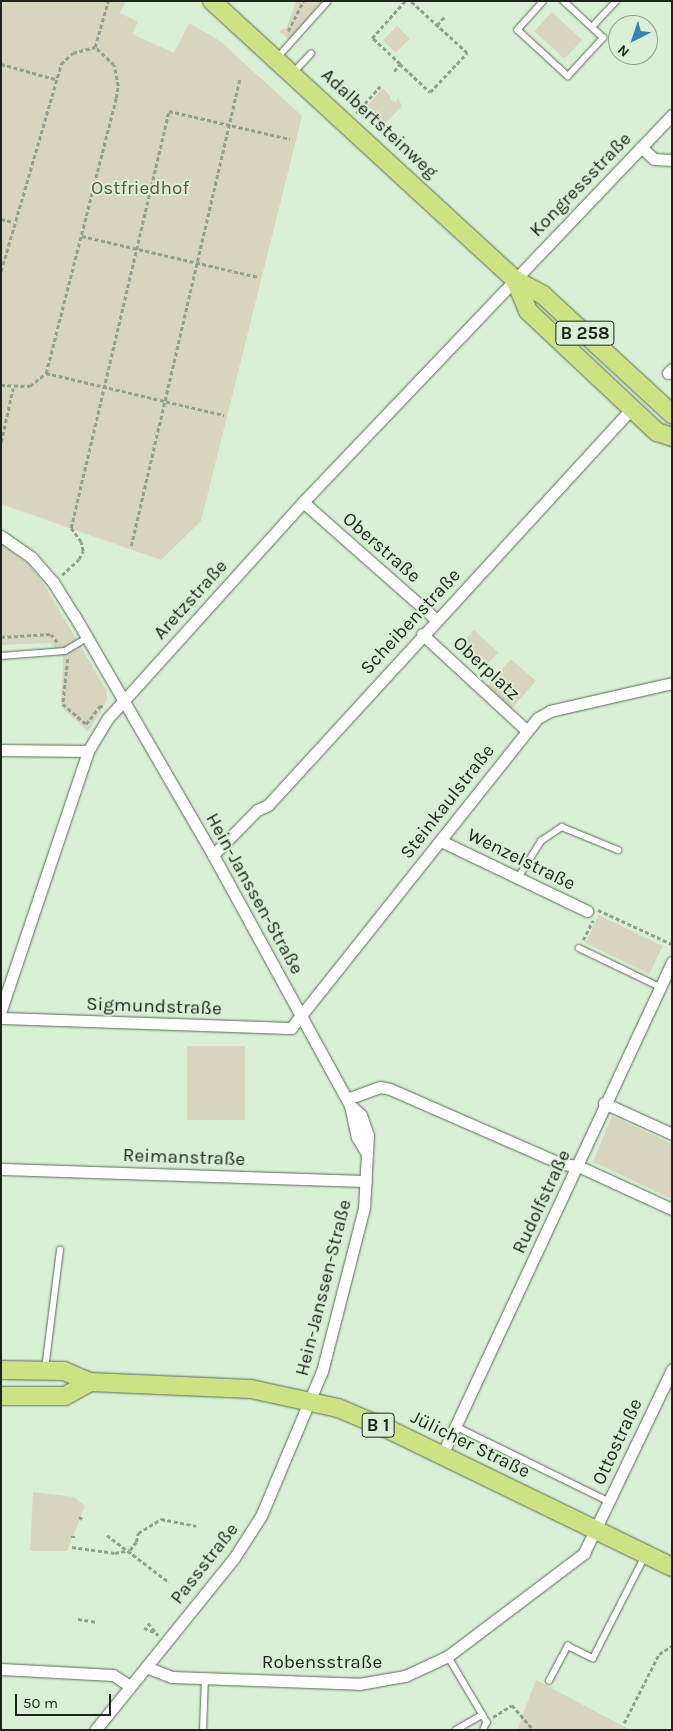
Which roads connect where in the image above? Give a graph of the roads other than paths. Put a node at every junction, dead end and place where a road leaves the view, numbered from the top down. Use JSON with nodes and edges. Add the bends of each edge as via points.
{"nodes":[{"id":1,"x":212,"y":1,"type":"edge"},
{"id":2,"x":328,"y":1,"type":"edge"},
{"id":3,"x":544,"y":1,"type":"edge"},
{"id":4,"x":563,"y":1,"type":"edge"},
{"id":5,"x":616,"y":1,"type":"edge"},
{"id":6,"x":592,"y":27,"type":"junction"},
{"id":7,"x":311,"y":54,"type":"dead end"},
{"id":8,"x":273,"y":55,"type":"junction"},
{"id":9,"x":293,"y":73,"type":"junction"},
{"id":10,"x":672,"y":114,"type":"edge"},
{"id":11,"x":641,"y":147,"type":"junction"},
{"id":12,"x":672,"y":160,"type":"edge"},
{"id":13,"x":515,"y":280,"type":"junction"},
{"id":14,"x":632,"y":408,"type":"junction"},
{"id":15,"x":672,"y":414,"type":"edge"},
{"id":16,"x":672,"y":437,"type":"edge"},
{"id":17,"x":303,"y":502,"type":"junction"},
{"id":18,"x":1,"y":536,"type":"edge"},
{"id":19,"x":436,"y":620,"type":"junction"},
{"id":20,"x":422,"y":634,"type":"junction"},
{"id":21,"x":87,"y":638,"type":"junction"},
{"id":22,"x":1,"y":656,"type":"edge"},
{"id":23,"x":672,"y":683,"type":"edge"},
{"id":24,"x":123,"y":702,"type":"junction"},
{"id":25,"x":526,"y":730,"type":"junction"},
{"id":26,"x":1,"y":750,"type":"edge"},
{"id":27,"x":88,"y":751,"type":"junction"},
{"id":28,"x":441,"y":841,"type":"junction"},
{"id":29,"x":618,"y":850,"type":"dead end"},
{"id":30,"x":213,"y":855,"type":"junction"},
{"id":31,"x":518,"y":878,"type":"junction"},
{"id":32,"x":587,"y":911,"type":"dead end"},
{"id":33,"x":579,"y":948,"type":"road end"},
{"id":34,"x":672,"y":962,"type":"edge"},
{"id":35,"x":660,"y":987,"type":"junction"},
{"id":36,"x":1,"y":1010,"type":"edge"},
{"id":37,"x":1,"y":1018,"type":"edge"},
{"id":38,"x":302,"y":1018,"type":"junction"},
{"id":39,"x":348,"y":1102,"type":"junction"},
{"id":40,"x":604,"y":1103,"type":"junction"},
{"id":41,"x":672,"y":1134,"type":"edge"},
{"id":42,"x":578,"y":1166,"type":"junction"},
{"id":43,"x":1,"y":1169,"type":"edge"},
{"id":44,"x":366,"y":1180,"type":"junction"},
{"id":45,"x":672,"y":1209,"type":"edge"},
{"id":46,"x":60,"y":1250,"type":"dead end"},
{"id":47,"x":672,"y":1369,"type":"edge"},
{"id":48,"x":1,"y":1370,"type":"edge"},
{"id":49,"x":44,"y":1371,"type":"junction"},
{"id":50,"x":90,"y":1382,"type":"junction"},
{"id":51,"x":1,"y":1396,"type":"edge"},
{"id":52,"x":311,"y":1401,"type":"junction"},
{"id":53,"x":457,"y":1427,"type":"junction"},
{"id":54,"x":442,"y":1455,"type":"junction"},
{"id":55,"x":610,"y":1502,"type":"junction"},
{"id":56,"x":597,"y":1530,"type":"junction"},
{"id":57,"x":646,"y":1555,"type":"junction"},
{"id":58,"x":672,"y":1567,"type":"edge"},
{"id":59,"x":448,"y":1656,"type":"junction"},
{"id":60,"x":146,"y":1667,"type":"junction"},
{"id":61,"x":1,"y":1669,"type":"edge"},
{"id":62,"x":205,"y":1678,"type":"junction"},
{"id":63,"x":550,"y":1681,"type":"dead end"},
{"id":64,"x":130,"y":1686,"type":"junction"},
{"id":65,"x":482,"y":1715,"type":"junction"},
{"id":66,"x":484,"y":1729,"type":"edge"},
{"id":67,"x":95,"y":1730,"type":"edge"},
{"id":68,"x":203,"y":1730,"type":"edge"},
{"id":69,"x":456,"y":1730,"type":"edge"}],
"edges":[{"from":1,"to":8,"type":"main road","name":"Adalbertsteinweg"},
{"from":2,"to":8,"type":"lane"},
{"from":3,"to":6,"type":"lane","via":[[518,30],[568,76],[603,38]]},
{"from":4,"to":6,"type":"lane"},
{"from":5,"to":6,"type":"lane"},
{"from":7,"to":9,"type":"lane"},
{"from":8,"to":9,"type":"main road","name":"Adalbertsteinweg","number":"B 258"},
{"from":9,"to":13,"type":"main road","name":"Adalbertsteinweg","number":"B 258"},
{"from":10,"to":11,"type":"street","name":"Kongressstraße"},
{"from":11,"to":12,"type":"street","via":[[654,159]]},
{"from":11,"to":13,"type":"street","name":"Kongressstraße"},
{"from":13,"to":14,"type":"main road","name":"Adalbertsteinweg","number":"B 258","via":[[528,312]]},
{"from":13,"to":15,"type":"main road","name":"Adalbertsteinweg","number":"B 258","via":[[543,295]]},
{"from":13,"to":17,"type":"street","name":"Aretzstraße"},
{"from":14,"to":16,"type":"main road","name":"Adalbertsteinweg","number":"B 258","via":[[657,432]]},
{"from":14,"to":19,"type":"street","name":"Scheibenstraße"},
{"from":17,"to":19,"type":"street","name":"Oberstraße"},
{"from":17,"to":24,"type":"street","name":"Aretzstraße"},
{"from":18,"to":21,"type":"street","name":"Hein-Janssen-Straße","via":[[32,558],[53,582]]},
{"from":19,"to":20,"type":"street","name":"Scheibenstraße"},
{"from":20,"to":25,"type":"street","name":"Oberplatz"},
{"from":20,"to":30,"type":"street","name":"Scheibenstraße","via":[[268,805],[257,810]]},
{"from":21,"to":22,"type":"lane","via":[[65,651]]},
{"from":21,"to":24,"type":"street","name":"Hein-Janssen-Straße"},
{"from":23,"to":25,"type":"street","name":"Steinkaulstraße","via":[[550,711]]},
{"from":24,"to":27,"type":"street","name":"Aretzstraße","via":[[108,718]]},
{"from":24,"to":30,"type":"street","name":"Hein-Janssen-Straße"},
{"from":25,"to":28,"type":"street","name":"Steinkaulstraße"},
{"from":26,"to":27,"type":"street"},
{"from":27,"to":36,"type":"street","name":"Aretzstraße"},
{"from":28,"to":31,"type":"street","name":"Wenzelstraße"},
{"from":28,"to":38,"type":"street","name":"Steinkaulstraße"},
{"from":29,"to":31,"type":"lane","via":[[562,827],[541,841]]},
{"from":30,"to":38,"type":"street","name":"Hein-Janssen-Straße"},
{"from":31,"to":32,"type":"street","name":"Wenzelstraße"},
{"from":33,"to":35,"type":"lane"},
{"from":34,"to":35,"type":"street","name":"Rudolfstraße"},
{"from":35,"to":40,"type":"street","name":"Rudolfstraße"},
{"from":37,"to":38,"type":"street","name":"Sigmundstraße","via":[[291,1028]]},
{"from":38,"to":39,"type":"street","name":"Hein-Janssen-Straße"},
{"from":39,"to":42,"type":"street","via":[[380,1087],[390,1089],[562,1164]]},
{"from":39,"to":44,"type":"street","name":"Hein-Janssen-Straße","via":[[361,1115],[366,1128]]},
{"from":40,"to":41,"type":"street"},
{"from":40,"to":42,"type":"street","name":"Rudolfstraße"},
{"from":42,"to":45,"type":"street"},
{"from":42,"to":53,"type":"street","name":"Rudolfstraße"},
{"from":43,"to":44,"type":"street","name":"Reimanstraße"},
{"from":44,"to":52,"type":"street","name":"Hein-Janssen-Straße","via":[[364,1208],[322,1371]]},
{"from":46,"to":49,"type":"lane"},
{"from":47,"to":55,"type":"street","name":"Ottostraße"},
{"from":48,"to":49,"type":"main road","name":"Jülicher Straße","number":"B 1"},
{"from":49,"to":50,"type":"main road","name":"Jülicher Straße","number":"B 1","via":[[64,1372]]},
{"from":50,"to":51,"type":"main road","via":[[66,1396]]},
{"from":50,"to":52,"type":"main road","name":"Jülicher Straße","number":"B 1","via":[[251,1389]]},
{"from":52,"to":54,"type":"main road","name":"Jülicher Straße","number":"B 1","via":[[358,1417]]},
{"from":52,"to":60,"type":"street","name":"Passstraße","via":[[253,1532]]},
{"from":53,"to":54,"type":"street","name":"Rudolfstraße"},
{"from":53,"to":55,"type":"lane"},
{"from":54,"to":56,"type":"main road","name":"Jülicher Straße","number":"B 1"},
{"from":55,"to":56,"type":"street","name":"Ottostraße"},
{"from":56,"to":57,"type":"main road","name":"Jülicher Straße","number":"B 1"},
{"from":56,"to":59,"type":"street","name":"Robensstraße","via":[[580,1558]]},
{"from":57,"to":58,"type":"main road","name":"Jülicher Straße","number":"B 1"},
{"from":57,"to":63,"type":"lane","via":[[593,1658],[568,1646]]},
{"from":59,"to":62,"type":"street","name":"Robensstraße","via":[[405,1676],[358,1684]]},
{"from":59,"to":65,"type":"lane"},
{"from":60,"to":62,"type":"street","name":"Robensstraße","via":[[172,1677]]},
{"from":60,"to":64,"type":"street","name":"Passstraße"},
{"from":61,"to":64,"type":"street","via":[[113,1674]]},
{"from":62,"to":68,"type":"lane"},
{"from":64,"to":67,"type":"street","name":"Passstraße"},
{"from":65,"to":66,"type":"lane","via":[[487,1722]]},
{"from":65,"to":69,"type":"lane"}]}
